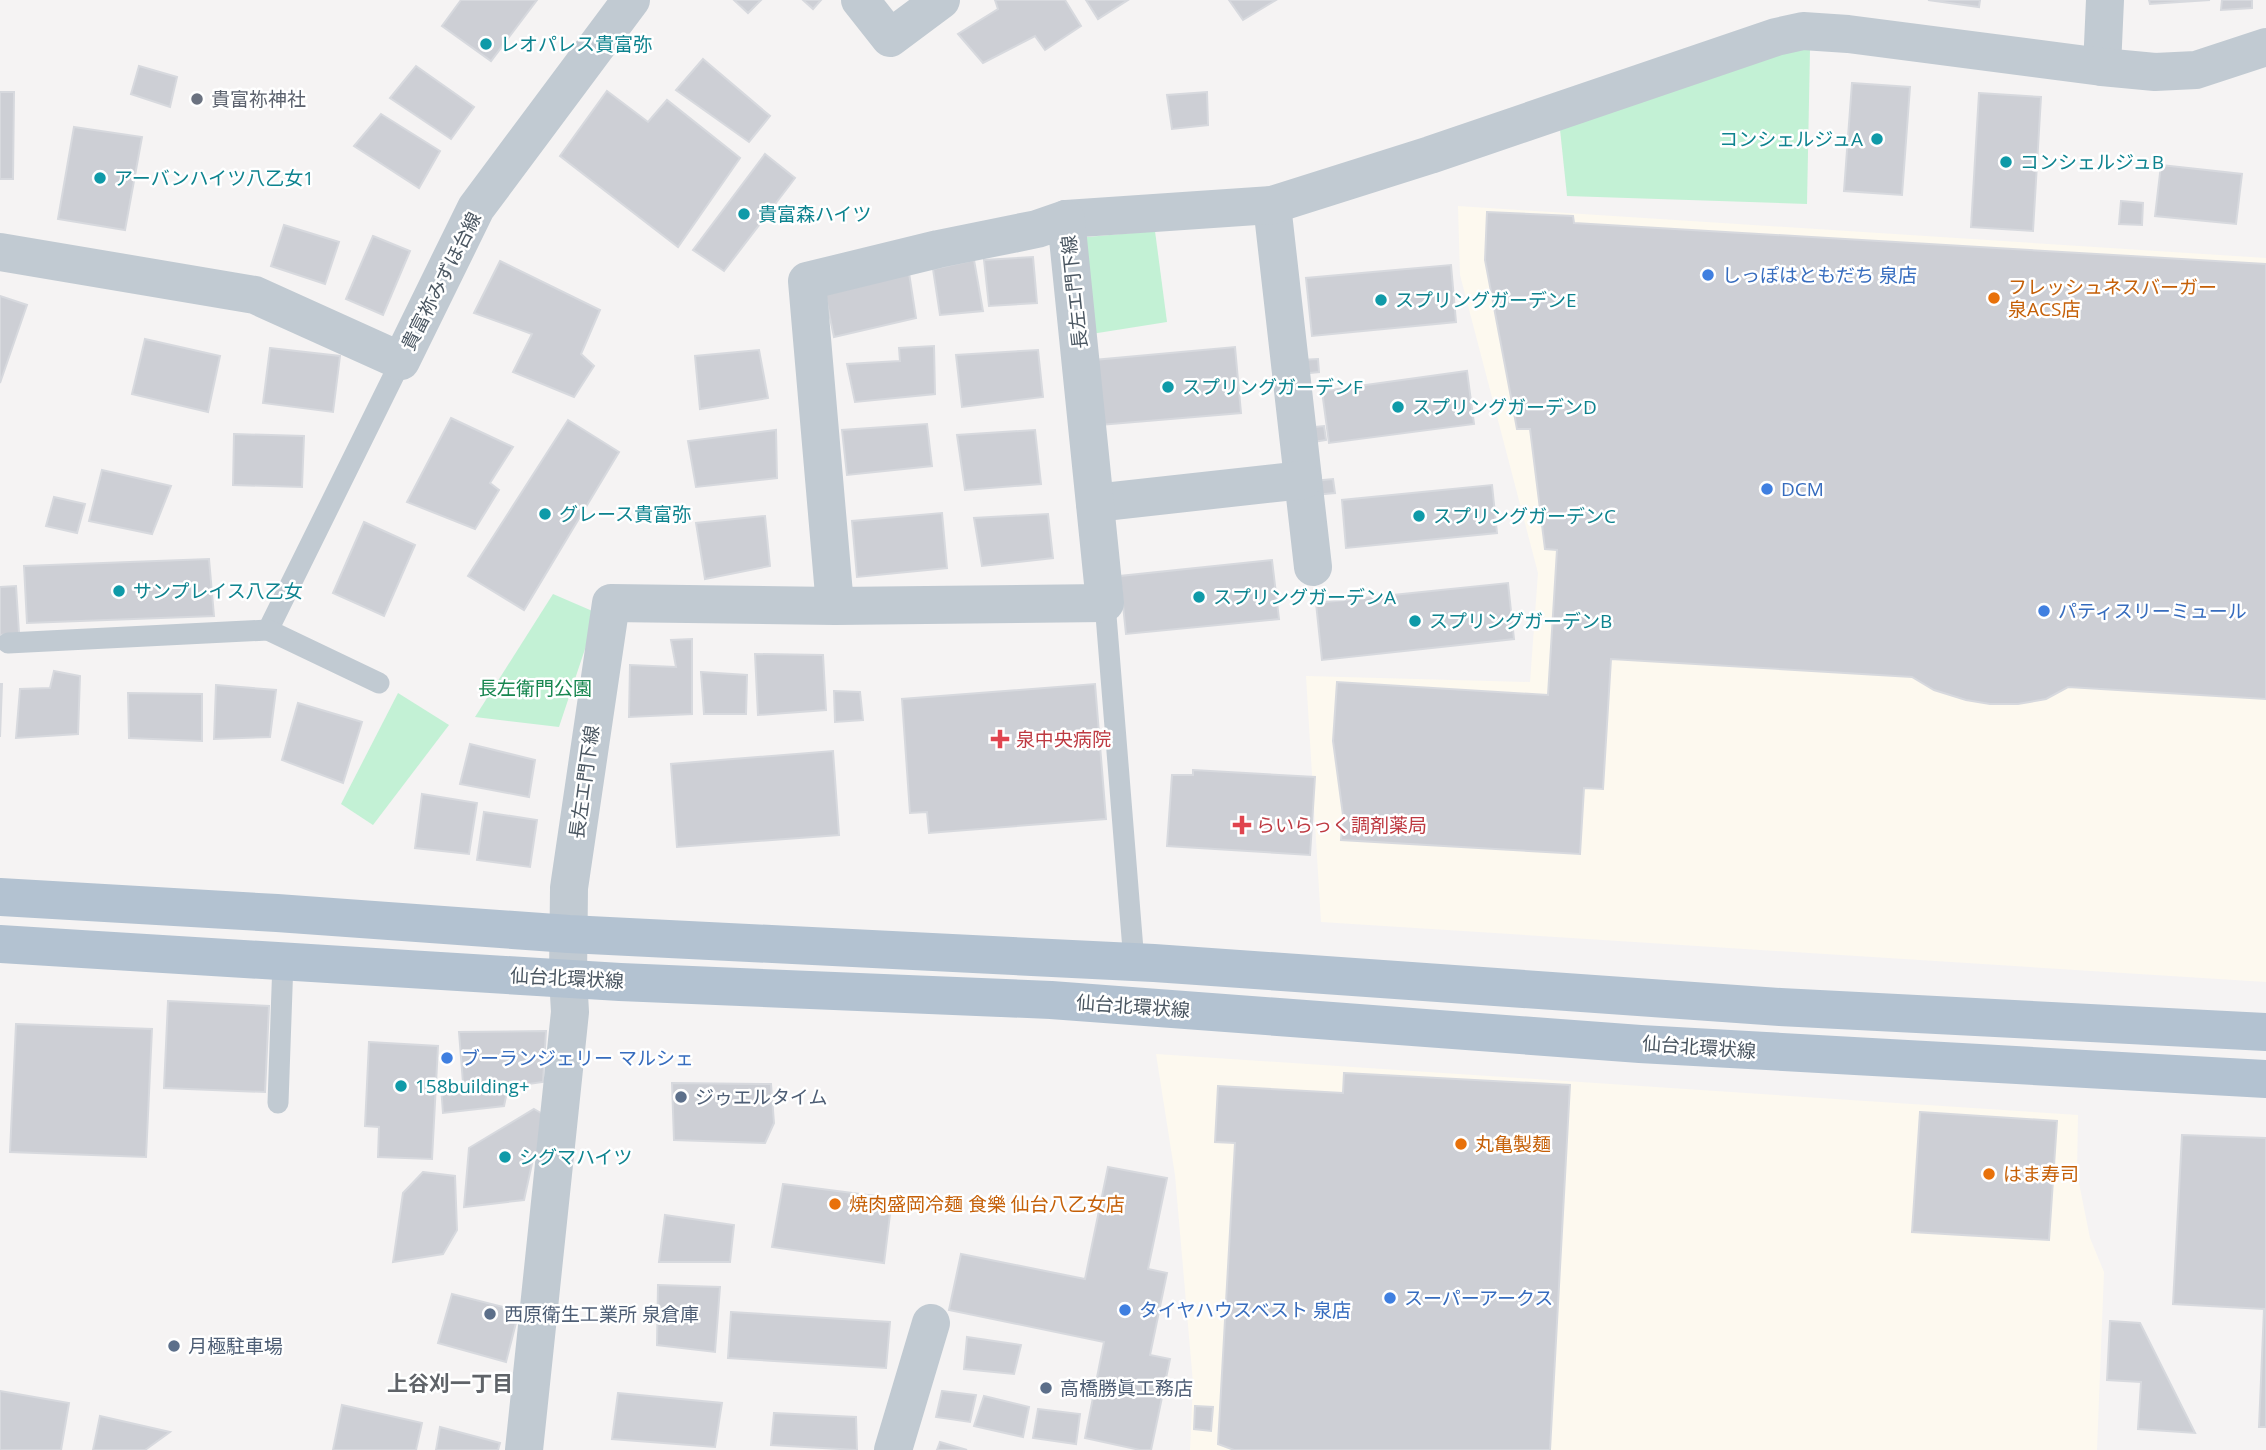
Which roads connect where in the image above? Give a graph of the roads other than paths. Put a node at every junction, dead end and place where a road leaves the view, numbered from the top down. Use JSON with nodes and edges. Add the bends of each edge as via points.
{"nodes":[{"id":1,"x":631,"y":0,"type":"edge"},
{"id":2,"x":860,"y":0,"type":"edge"},
{"id":3,"x":941,"y":0,"type":"edge"},
{"id":4,"x":2105,"y":0,"type":"edge"},
{"id":5,"x":2266,"y":47,"type":"edge"},
{"id":6,"x":2102,"y":67,"type":"junction"},
{"id":7,"x":1272,"y":205,"type":"junction"},
{"id":8,"x":1066,"y":219,"type":"junction"},
{"id":9,"x":0,"y":252,"type":"edge"},
{"id":10,"x":401,"y":361,"type":"junction"},
{"id":11,"x":1303,"y":480,"type":"junction"},
{"id":12,"x":1095,"y":503,"type":"junction"},
{"id":13,"x":1313,"y":567,"type":"dead end"},
{"id":14,"x":1105,"y":603,"type":"junction"},
{"id":15,"x":835,"y":606,"type":"junction"},
{"id":16,"x":268,"y":630,"type":"junction"},
{"id":17,"x":8,"y":643,"type":"dead end"},
{"id":18,"x":379,"y":683,"type":"dead end"},
{"id":19,"x":0,"y":897,"type":"edge"},
{"id":20,"x":569,"y":934,"type":"junction"},
{"id":21,"x":0,"y":944,"type":"edge"},
{"id":22,"x":283,"y":961,"type":"junction"},
{"id":23,"x":1134,"y":961,"type":"junction"},
{"id":24,"x":568,"y":977,"type":"junction"},
{"id":25,"x":2266,"y":1032,"type":"edge"},
{"id":26,"x":2266,"y":1079,"type":"edge"},
{"id":27,"x":278,"y":1103,"type":"dead end"},
{"id":28,"x":931,"y":1323,"type":"dead end"},
{"id":29,"x":524,"y":1450,"type":"edge"},
{"id":30,"x":892,"y":1450,"type":"edge"}],
"edges":[{"from":1,"to":10,"type":"street","name":"貴富祢みずほ台線","via":[[476,208]]},
{"from":2,"to":3,"type":"street","via":[[890,38]]},
{"from":4,"to":6,"type":"street"},
{"from":5,"to":6,"type":"street","via":[[2196,69],[2155,72]]},
{"from":6,"to":7,"type":"street","via":[[1803,31]]},
{"from":7,"to":8,"type":"street"},
{"from":7,"to":11,"type":"street"},
{"from":8,"to":12,"type":"street","name":"長左エ門下線"},
{"from":8,"to":15,"type":"street","name":"長左エ門下線","via":[[807,281]]},
{"from":9,"to":10,"type":"street","name":"貴富祢みずほ台線","via":[[255,295]]},
{"from":10,"to":16,"type":"lane"},
{"from":11,"to":12,"type":"street"},
{"from":11,"to":13,"type":"street"},
{"from":12,"to":14,"type":"street","name":"長左エ門下線"},
{"from":14,"to":15,"type":"street","name":"長左エ門下線"},
{"from":14,"to":23,"type":"lane"},
{"from":15,"to":20,"type":"street","name":"長左エ門下線","via":[[611,603],[569,888]]},
{"from":16,"to":17,"type":"lane"},
{"from":16,"to":18,"type":"lane"},
{"from":19,"to":20,"type":"main road"},
{"from":20,"to":23,"type":"main road"},
{"from":20,"to":24,"type":"street","name":"長左エ門下線"},
{"from":21,"to":22,"type":"main road","name":"仙台北環状線"},
{"from":22,"to":24,"type":"main road","name":"仙台北環状線"},
{"from":22,"to":27,"type":"lane"},
{"from":23,"to":25,"type":"main road","via":[[1780,1007]]},
{"from":24,"to":26,"type":"main road","name":"仙台北環状線","via":[[1051,1000],[1640,1044]]},
{"from":24,"to":29,"type":"street","name":"長左エ門下線","via":[[570,1012]]},
{"from":28,"to":30,"type":"street"}]}
